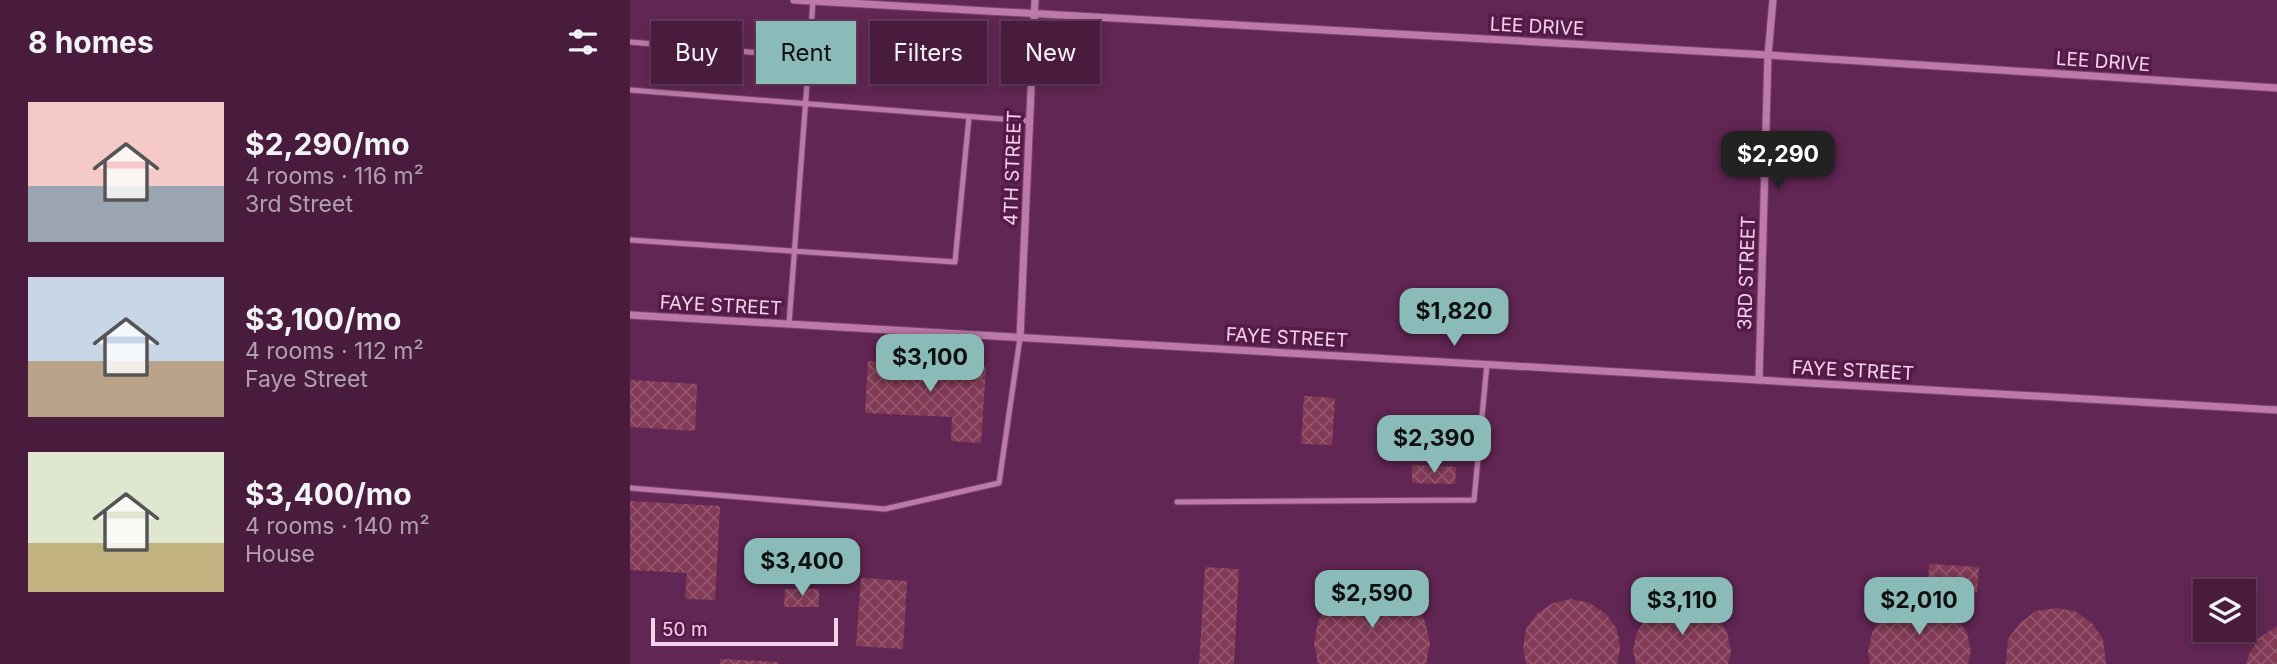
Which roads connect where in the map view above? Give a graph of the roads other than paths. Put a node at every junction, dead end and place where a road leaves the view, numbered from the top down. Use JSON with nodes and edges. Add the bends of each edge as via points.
{"nodes":[{"id":1,"x":794,"y":0,"type":"edge"},
{"id":2,"x":1035,"y":0,"type":"edge"},
{"id":3,"x":1773,"y":0,"type":"edge"},
{"id":4,"x":813,"y":1,"type":"edge"},
{"id":5,"x":1034,"y":13,"type":"junction"},
{"id":6,"x":812,"y":21,"type":"edge"},
{"id":7,"x":630,"y":42,"type":"edge"},
{"id":8,"x":756,"y":53,"type":"edge"},
{"id":9,"x":1768,"y":55,"type":"junction"},
{"id":10,"x":807,"y":84,"type":"edge"},
{"id":11,"x":2277,"y":88,"type":"edge"},
{"id":12,"x":630,"y":90,"type":"edge"},
{"id":13,"x":806,"y":104,"type":"junction"},
{"id":14,"x":968,"y":117,"type":"junction"},
{"id":15,"x":1029,"y":121,"type":"junction"},
{"id":16,"x":630,"y":240,"type":"edge"},
{"id":17,"x":793,"y":251,"type":"junction"},
{"id":18,"x":630,"y":315,"type":"edge"},
{"id":19,"x":789,"y":324,"type":"junction"},
{"id":20,"x":1020,"y":338,"type":"junction"},
{"id":21,"x":1487,"y":364,"type":"junction"},
{"id":22,"x":1759,"y":380,"type":"junction"},
{"id":23,"x":2277,"y":410,"type":"edge"},
{"id":24,"x":630,"y":488,"type":"edge"},
{"id":25,"x":1177,"y":502,"type":"dead end"}],
"edges":[{"from":1,"to":4,"type":"street","name":"LEE DRIVE"},
{"from":2,"to":5,"type":"street","name":"4TH STREET"},
{"from":3,"to":9,"type":"street","name":"3RD STREET"},
{"from":4,"to":5,"type":"street","name":"LEE DRIVE"},
{"from":4,"to":6,"type":"lane"},
{"from":5,"to":9,"type":"street","name":"LEE DRIVE"},
{"from":5,"to":15,"type":"street","name":"4TH STREET"},
{"from":7,"to":8,"type":"lane"},
{"from":9,"to":11,"type":"street","name":"LEE DRIVE"},
{"from":9,"to":22,"type":"street","name":"3RD STREET"},
{"from":10,"to":13,"type":"lane"},
{"from":12,"to":13,"type":"lane"},
{"from":13,"to":14,"type":"lane"},
{"from":13,"to":17,"type":"lane"},
{"from":14,"to":15,"type":"lane"},
{"from":14,"to":17,"type":"lane","via":[[954,262]]},
{"from":15,"to":20,"type":"street","name":"4TH STREET"},
{"from":16,"to":17,"type":"lane"},
{"from":17,"to":19,"type":"lane"},
{"from":18,"to":19,"type":"street","name":"FAYE STREET"},
{"from":19,"to":20,"type":"street","name":"FAYE STREET"},
{"from":20,"to":21,"type":"street","name":"FAYE STREET"},
{"from":20,"to":24,"type":"lane","via":[[999,483],[885,509]]},
{"from":21,"to":22,"type":"street","name":"FAYE STREET"},
{"from":21,"to":25,"type":"lane","via":[[1474,500]]},
{"from":22,"to":23,"type":"street","name":"FAYE STREET"}]}
